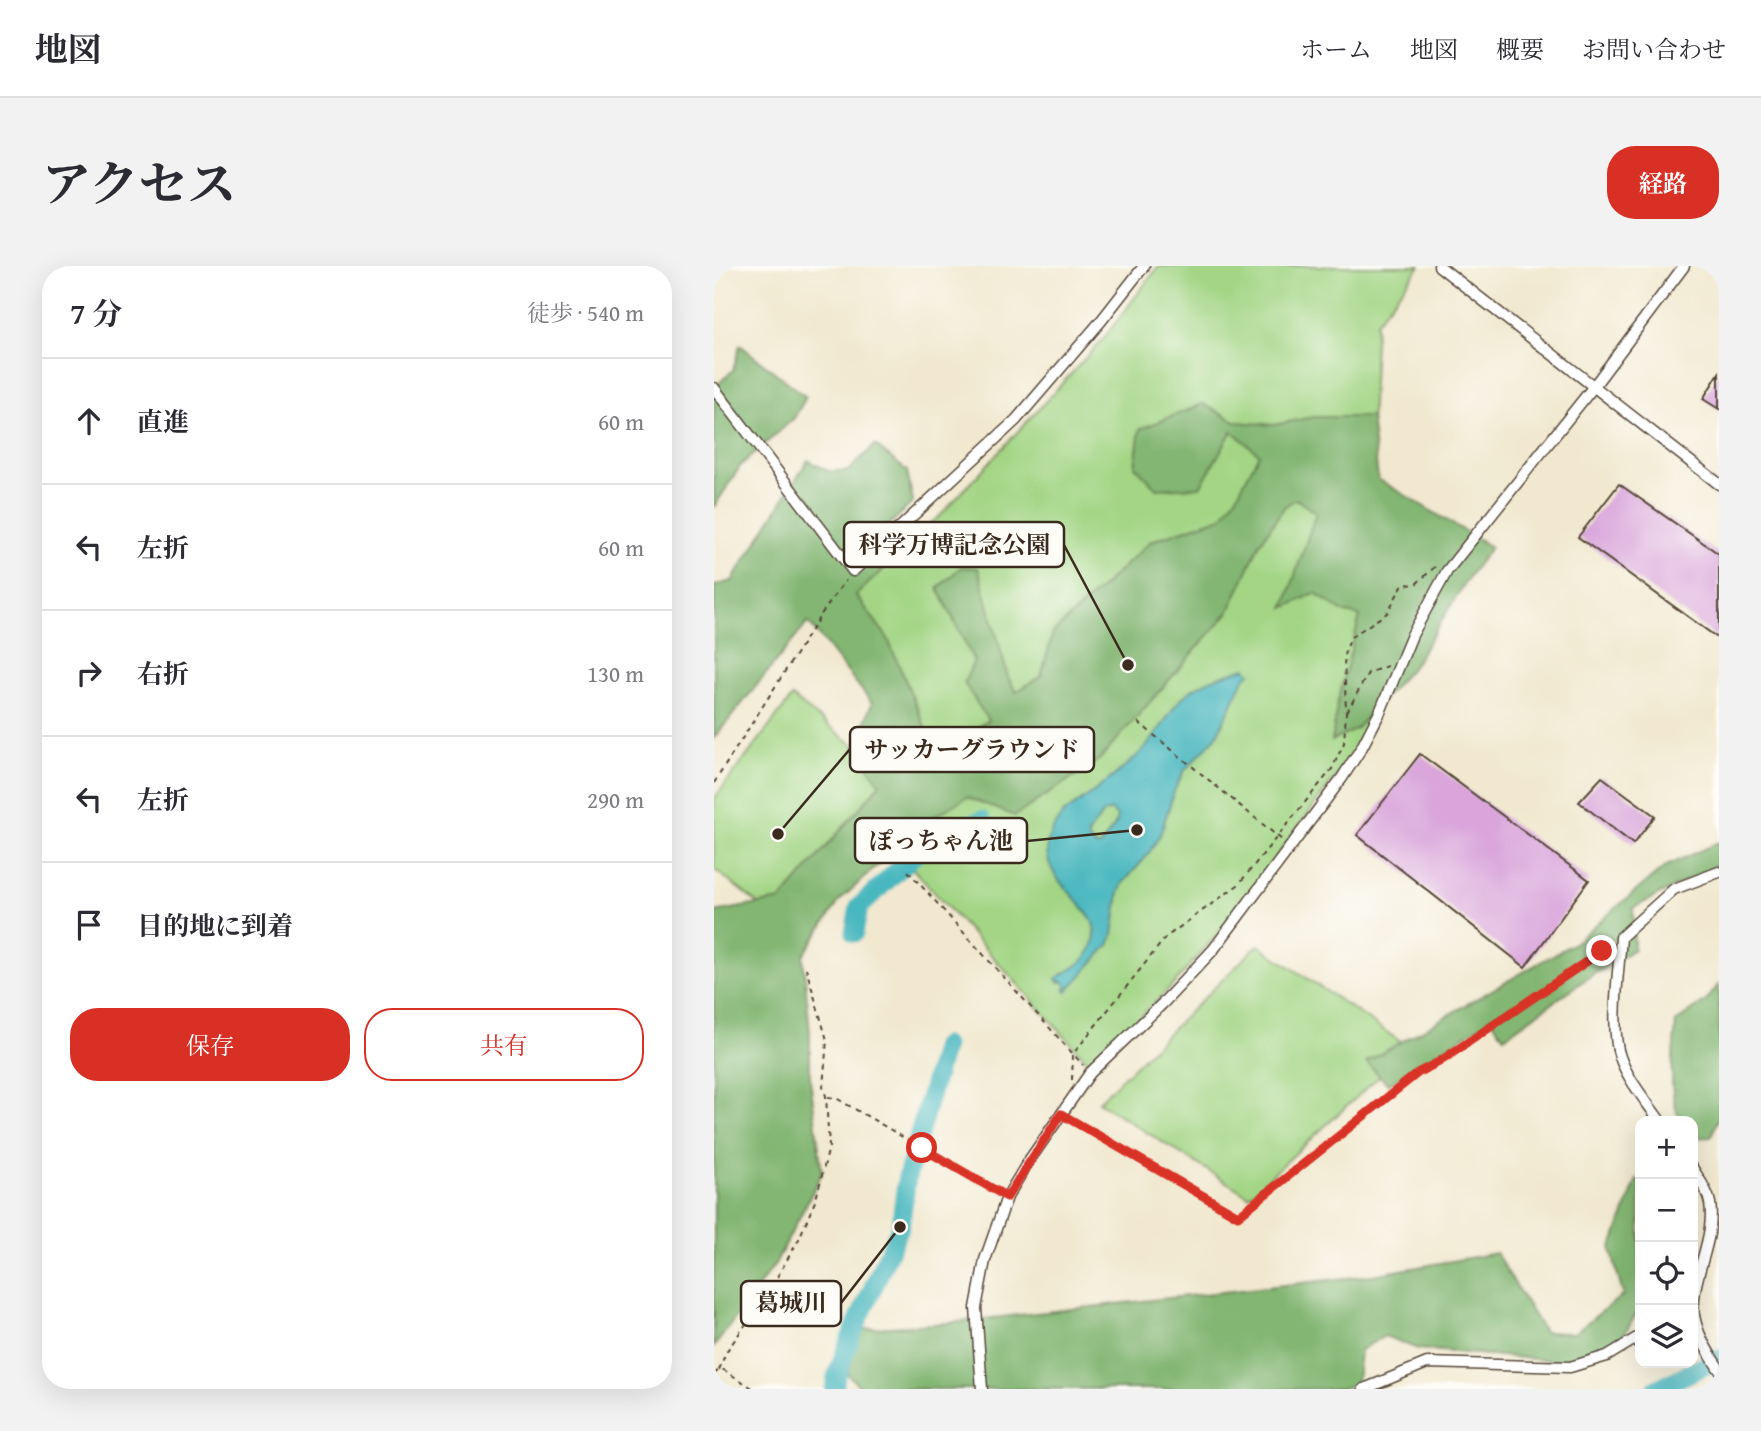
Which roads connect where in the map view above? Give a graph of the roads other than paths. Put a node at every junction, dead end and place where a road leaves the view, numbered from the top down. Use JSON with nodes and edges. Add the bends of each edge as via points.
{"nodes":[{"id":1,"x":1144,"y":266,"type":"edge"},
{"id":2,"x":1439,"y":266,"type":"edge"},
{"id":3,"x":1684,"y":266,"type":"edge"},
{"id":4,"x":1594,"y":386,"type":"junction"},
{"id":5,"x":714,"y":388,"type":"edge"},
{"id":6,"x":1719,"y":484,"type":"edge"},
{"id":7,"x":1719,"y":872,"type":"edge"},
{"id":8,"x":1657,"y":1116,"type":"edge"},
{"id":9,"x":1698,"y":1177,"type":"edge"},
{"id":10,"x":1719,"y":1214,"type":"edge"},
{"id":11,"x":1709,"y":1227,"type":"junction"},
{"id":12,"x":1694,"y":1305,"type":"edge"},
{"id":13,"x":1698,"y":1328,"type":"edge"},
{"id":14,"x":1635,"y":1339,"type":"edge"},
{"id":15,"x":1719,"y":1369,"type":"edge"},
{"id":16,"x":982,"y":1389,"type":"edge"},
{"id":17,"x":1364,"y":1389,"type":"edge"}],
"edges":[{"from":1,"to":5,"type":"street","via":[[1016,420],[853,571]]},
{"from":2,"to":4,"type":"street"},
{"from":3,"to":4,"type":"street"},
{"from":4,"to":6,"type":"street"},
{"from":4,"to":16,"type":"street","via":[[1447,571],[1423,612],[1362,747],[1291,846],[1193,972],[1090,1073],[1007,1197],[985,1260],[976,1308]]},
{"from":7,"to":8,"type":"street","via":[[1674,890],[1621,937],[1619,1055]]},
{"from":9,"to":11,"type":"street","via":[[1710,1203]]},
{"from":10,"to":11,"type":"street"},
{"from":11,"to":12,"type":"street"},
{"from":13,"to":15,"type":"street"},
{"from":14,"to":17,"type":"street","via":[[1607,1356],[1570,1367],[1427,1363]]}]}
